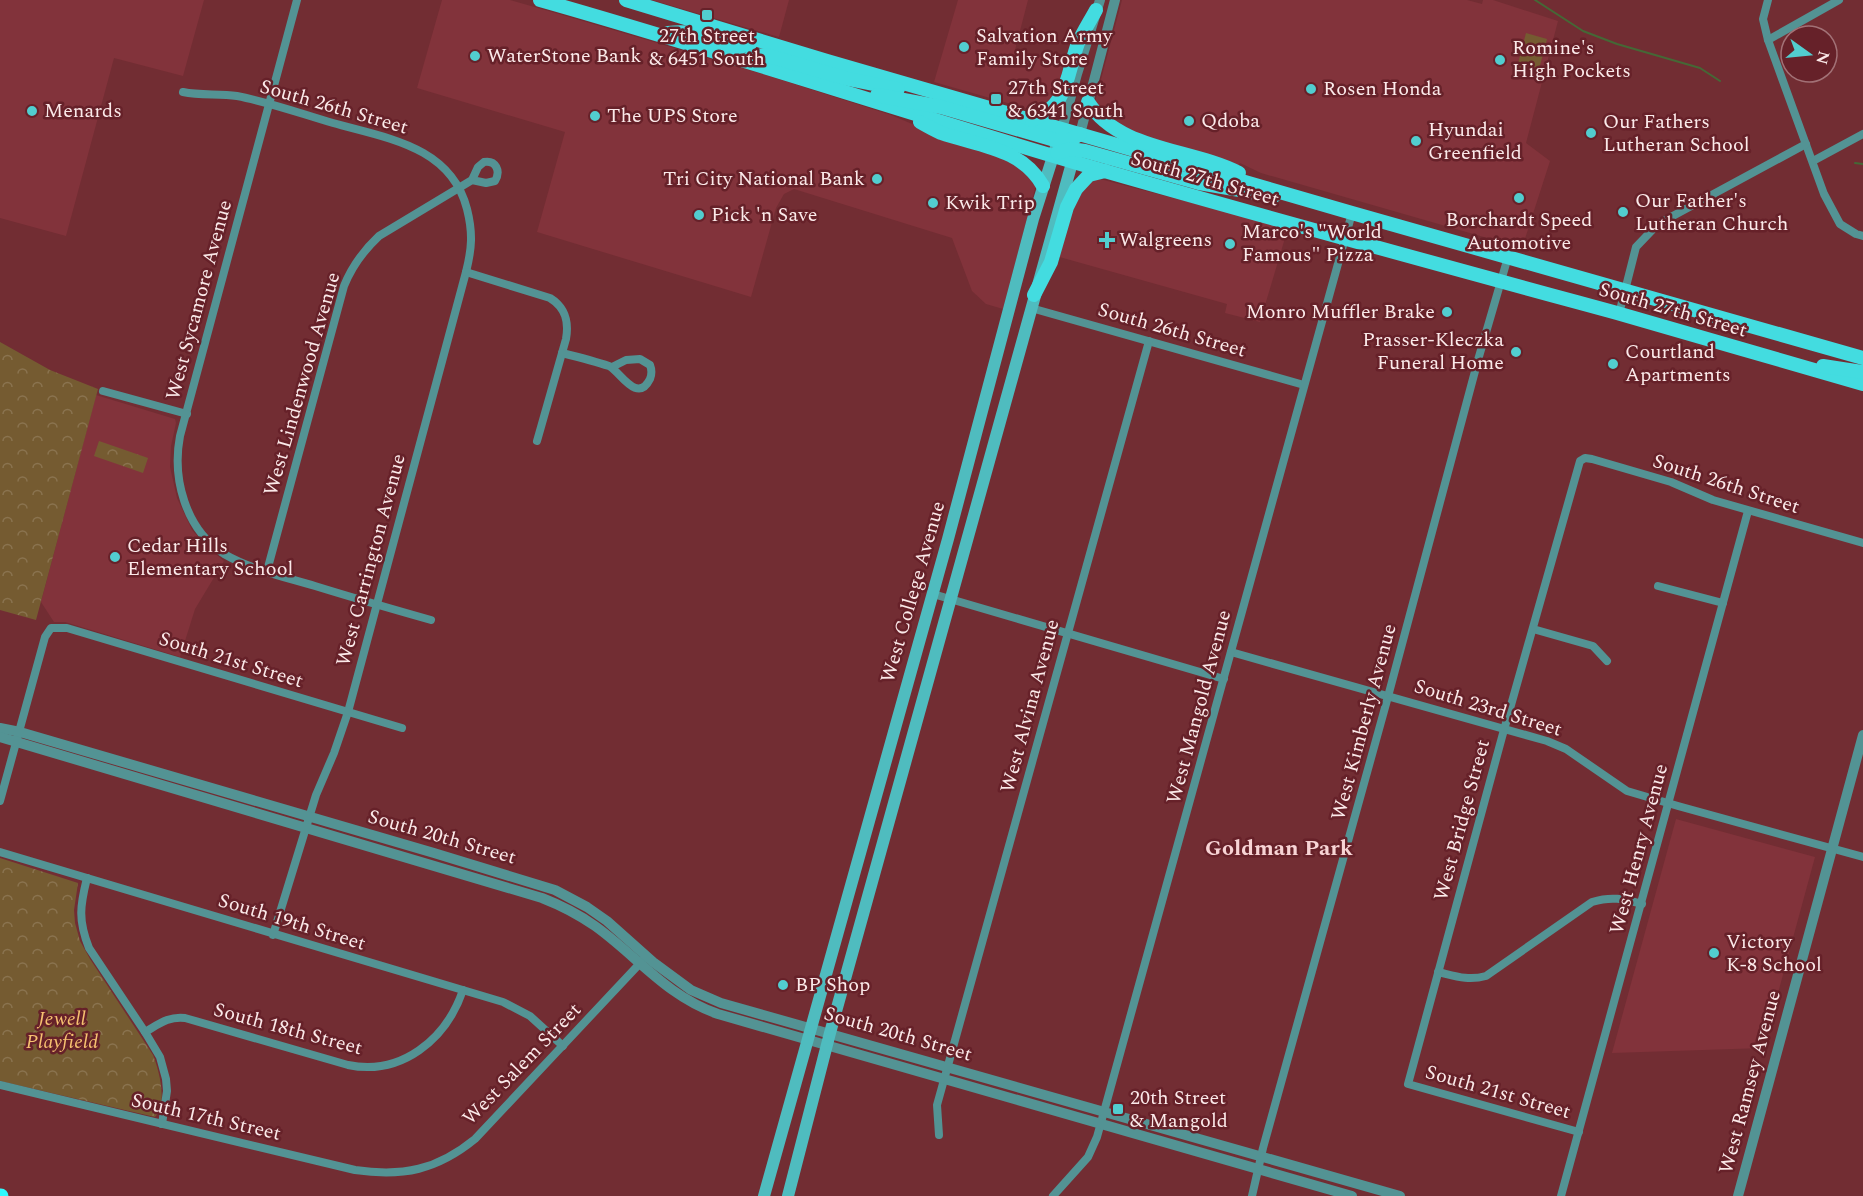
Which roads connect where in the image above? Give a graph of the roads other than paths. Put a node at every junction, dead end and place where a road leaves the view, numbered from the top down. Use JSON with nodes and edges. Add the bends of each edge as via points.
{"nodes":[{"id":1,"x":297,"y":0,"type":"edge"},
{"id":2,"x":540,"y":0,"type":"edge"},
{"id":3,"x":626,"y":0,"type":"edge"},
{"id":4,"x":1115,"y":0,"type":"edge"},
{"id":5,"x":1768,"y":0,"type":"edge"},
{"id":6,"x":1839,"y":0,"type":"edge"},
{"id":7,"x":1098,"y":5,"type":"edge"},
{"id":8,"x":660,"y":34,"type":"junction"},
{"id":9,"x":753,"y":39,"type":"junction"},
{"id":10,"x":1768,"y":40,"type":"junction"},
{"id":11,"x":747,"y":61,"type":"junction"},
{"id":12,"x":833,"y":88,"type":"junction"},
{"id":13,"x":924,"y":88,"type":"junction"},
{"id":14,"x":183,"y":92,"type":"dead end"},
{"id":15,"x":1088,"y":102,"type":"junction"},
{"id":16,"x":268,"y":104,"type":"junction"},
{"id":17,"x":895,"y":108,"type":"junction"},
{"id":18,"x":1032,"y":120,"type":"junction"},
{"id":19,"x":1080,"y":134,"type":"junction"},
{"id":20,"x":1863,"y":134,"type":"edge"},
{"id":21,"x":1060,"y":135,"type":"junction"},
{"id":22,"x":1806,"y":144,"type":"junction"},
{"id":23,"x":1074,"y":155,"type":"junction"},
{"id":24,"x":1053,"y":156,"type":"junction"},
{"id":25,"x":1813,"y":161,"type":"junction"},
{"id":26,"x":1105,"y":171,"type":"junction"},
{"id":27,"x":472,"y":180,"type":"dead end"},
{"id":28,"x":1043,"y":186,"type":"junction"},
{"id":29,"x":1268,"y":187,"type":"junction"},
{"id":30,"x":460,"y":189,"type":"junction"},
{"id":31,"x":1291,"y":194,"type":"junction"},
{"id":32,"x":1352,"y":213,"type":"junction"},
{"id":33,"x":1863,"y":236,"type":"edge"},
{"id":34,"x":1345,"y":239,"type":"junction"},
{"id":35,"x":1508,"y":257,"type":"junction"},
{"id":36,"x":466,"y":272,"type":"junction"},
{"id":37,"x":1501,"y":283,"type":"junction"},
{"id":38,"x":1624,"y":289,"type":"junction"},
{"id":39,"x":1032,"y":302,"type":"junction"},
{"id":40,"x":1619,"y":314,"type":"junction"},
{"id":41,"x":1149,"y":341,"type":"junction"},
{"id":42,"x":562,"y":353,"type":"junction"},
{"id":43,"x":1863,"y":358,"type":"edge"},
{"id":44,"x":1788,"y":363,"type":"junction"},
{"id":45,"x":612,"y":367,"type":"junction"},
{"id":46,"x":1863,"y":372,"type":"edge"},
{"id":47,"x":1863,"y":384,"type":"edge"},
{"id":48,"x":1304,"y":385,"type":"junction"},
{"id":49,"x":103,"y":391,"type":"dead end"},
{"id":50,"x":187,"y":414,"type":"junction"},
{"id":51,"x":537,"y":441,"type":"dead end"},
{"id":52,"x":1580,"y":461,"type":"joint"},
{"id":53,"x":1748,"y":511,"type":"junction"},
{"id":54,"x":1863,"y":543,"type":"edge"},
{"id":55,"x":267,"y":572,"type":"junction"},
{"id":56,"x":1658,"y":586,"type":"dead end"},
{"id":57,"x":933,"y":594,"type":"junction"},
{"id":58,"x":950,"y":599,"type":"junction"},
{"id":59,"x":1723,"y":603,"type":"junction"},
{"id":60,"x":376,"y":604,"type":"junction"},
{"id":61,"x":431,"y":620,"type":"dead end"},
{"id":62,"x":1533,"y":629,"type":"junction"},
{"id":63,"x":1067,"y":633,"type":"junction"},
{"id":64,"x":1231,"y":652,"type":"junction"},
{"id":65,"x":1607,"y":661,"type":"dead end"},
{"id":66,"x":1224,"y":679,"type":"junction"},
{"id":67,"x":1388,"y":696,"type":"junction"},
{"id":68,"x":348,"y":712,"type":"junction"},
{"id":69,"x":0,"y":728,"type":"edge"},
{"id":70,"x":402,"y":728,"type":"dead end"},
{"id":71,"x":1505,"y":729,"type":"junction"},
{"id":72,"x":1863,"y":735,"type":"edge"},
{"id":73,"x":0,"y":737,"type":"edge"},
{"id":74,"x":19,"y":737,"type":"junction"},
{"id":75,"x":0,"y":801,"type":"edge"},
{"id":76,"x":1669,"y":804,"type":"junction"},
{"id":77,"x":308,"y":822,"type":"junction"},
{"id":78,"x":1832,"y":849,"type":"junction"},
{"id":79,"x":0,"y":852,"type":"edge"},
{"id":80,"x":1863,"y":857,"type":"edge"},
{"id":81,"x":87,"y":878,"type":"junction"},
{"id":82,"x":1642,"y":904,"type":"junction"},
{"id":83,"x":273,"y":935,"type":"junction"},
{"id":84,"x":643,"y":960,"type":"junction"},
{"id":85,"x":1438,"y":972,"type":"junction"},
{"id":86,"x":463,"y":990,"type":"junction"},
{"id":87,"x":145,"y":1032,"type":"junction"},
{"id":88,"x":830,"y":1033,"type":"junction"},
{"id":89,"x":811,"y":1035,"type":"junction"},
{"id":90,"x":563,"y":1046,"type":"junction"},
{"id":91,"x":827,"y":1046,"type":"junction"},
{"id":92,"x":947,"y":1067,"type":"junction"},
{"id":93,"x":944,"y":1080,"type":"junction"},
{"id":94,"x":1408,"y":1084,"type":"joint"},
{"id":95,"x":0,"y":1086,"type":"edge"},
{"id":96,"x":1104,"y":1112,"type":"junction"},
{"id":97,"x":162,"y":1124,"type":"junction"},
{"id":98,"x":1101,"y":1124,"type":"junction"},
{"id":99,"x":1579,"y":1132,"type":"junction"},
{"id":100,"x":939,"y":1135,"type":"dead end"},
{"id":101,"x":1261,"y":1156,"type":"junction"},
{"id":102,"x":1259,"y":1170,"type":"junction"},
{"id":103,"x":406,"y":1172,"type":"joint"},
{"id":104,"x":764,"y":1196,"type":"edge"},
{"id":105,"x":788,"y":1196,"type":"edge"},
{"id":106,"x":1053,"y":1196,"type":"edge"},
{"id":107,"x":1252,"y":1196,"type":"edge"},
{"id":108,"x":1352,"y":1196,"type":"edge"},
{"id":109,"x":1400,"y":1196,"type":"edge"},
{"id":110,"x":1561,"y":1196,"type":"edge"},
{"id":111,"x":1738,"y":1196,"type":"edge"}],
"edges":[{"from":1,"to":16,"type":"street","name":"West Sycamore Avenue"},
{"from":2,"to":8,"type":"main road","name":"South 27th Street"},
{"from":3,"to":9,"type":"main road"},
{"from":4,"to":15,"type":"street","name":"West College Avenue"},
{"from":5,"to":10,"type":"street","via":[[1763,19]]},
{"from":6,"to":10,"type":"street"},
{"from":7,"to":18,"type":"main road","via":[[1078,42],[1066,84],[1056,102]]},
{"from":7,"to":21,"type":"street","name":"West College Avenue"},
{"from":8,"to":9,"type":"main road","via":[[693,33],[740,47],[746,47]]},
{"from":8,"to":11,"type":"main road","name":"South 27th Street"},
{"from":9,"to":13,"type":"main road"},
{"from":10,"to":22,"type":"street"},
{"from":11,"to":12,"type":"main road","name":"South 27th Street"},
{"from":11,"to":13,"type":"main road","via":[[752,56],[766,55],[848,79],[901,89]]},
{"from":12,"to":17,"type":"main road","name":"South 27th Street"},
{"from":12,"to":21,"type":"main road","via":[[940,107]]},
{"from":13,"to":18,"type":"main road"},
{"from":14,"to":16,"type":"street","name":"South 26th Street","via":[[237,96]]},
{"from":15,"to":19,"type":"street","name":"West College Avenue"},
{"from":15,"to":29,"type":"main road","via":[[1102,120],[1119,132],[1222,164]]},
{"from":16,"to":30,"type":"street","name":"South 26th Street","via":[[412,147],[439,163]]},
{"from":16,"to":50,"type":"street","name":"West Sycamore Avenue"},
{"from":17,"to":24,"type":"main road","name":"South 27th Street"},
{"from":17,"to":28,"type":"main road","via":[[939,132],[1016,158],[1031,168]]},
{"from":18,"to":21,"type":"main road"},
{"from":19,"to":21,"type":"main road","via":[[1069,141]]},
{"from":19,"to":23,"type":"main road","name":"West College Avenue"},
{"from":19,"to":29,"type":"main road","name":"South 27th Street"},
{"from":20,"to":25,"type":"street"},
{"from":21,"to":24,"type":"main road","name":"West College Avenue"},
{"from":22,"to":25,"type":"street"},
{"from":22,"to":38,"type":"street","via":[[1658,224],[1636,247]]},
{"from":23,"to":24,"type":"main road","name":"South 27th Street"},
{"from":23,"to":26,"type":"main road","name":"South 27th Street"},
{"from":23,"to":31,"type":"main road","via":[[1271,196]]},
{"from":23,"to":39,"type":"main road","name":"West College Avenue"},
{"from":24,"to":28,"type":"main road","name":"West College Avenue"},
{"from":25,"to":33,"type":"street","via":[[1840,224]]},
{"from":26,"to":34,"type":"main road","name":"South 27th Street"},
{"from":26,"to":39,"type":"main road","via":[[1089,175],[1076,189],[1051,262]]},
{"from":27,"to":30,"type":"street","name":"West Lindenwood Avenue"},
{"from":28,"to":57,"type":"main road","name":"West College Avenue"},
{"from":29,"to":31,"type":"main road","name":"South 27th Street"},
{"from":30,"to":36,"type":"street","name":"West Carrington Avenue","via":[[472,241]]},
{"from":30,"to":55,"type":"street","name":"West Lindenwood Avenue","via":[[379,236],[350,271]]},
{"from":31,"to":32,"type":"main road","name":"South 27th Street"},
{"from":32,"to":34,"type":"street","name":"West Mangold Avenue"},
{"from":32,"to":35,"type":"main road","name":"South 27th Street"},
{"from":34,"to":37,"type":"main road","name":"South 27th Street"},
{"from":34,"to":48,"type":"street","name":"West Mangold Avenue"},
{"from":35,"to":37,"type":"street","name":"West Kimberly Avenue"},
{"from":35,"to":38,"type":"main road","name":"South 27th Street"},
{"from":36,"to":42,"type":"street","via":[[557,302],[563,309],[568,330]]},
{"from":36,"to":60,"type":"street","name":"West Carrington Avenue"},
{"from":37,"to":40,"type":"main road","name":"South 27th Street"},
{"from":37,"to":67,"type":"street","name":"West Kimberly Avenue"},
{"from":38,"to":40,"type":"street"},
{"from":38,"to":43,"type":"main road","name":"South 27th Street"},
{"from":39,"to":41,"type":"street","name":"South 26th Street"},
{"from":39,"to":58,"type":"main road","name":"West College Avenue"},
{"from":40,"to":44,"type":"main road","name":"South 27th Street"},
{"from":41,"to":48,"type":"street","name":"South 26th Street"},
{"from":41,"to":63,"type":"street","name":"West Alvina Avenue"},
{"from":42,"to":45,"type":"street"},
{"from":42,"to":51,"type":"street"},
{"from":44,"to":46,"type":"main road"},
{"from":44,"to":47,"type":"main road","name":"South 27th Street"},
{"from":45,"to":45,"type":"street","via":[[627,384],[637,388],[647,384],[652,374],[650,365],[640,358]]},
{"from":48,"to":64,"type":"street","name":"West Mangold Avenue"},
{"from":49,"to":50,"type":"street"},
{"from":50,"to":55,"type":"street","name":"West Sycamore Avenue","via":[[177,451],[177,470],[190,514],[218,549]]},
{"from":52,"to":53,"type":"street","name":"South 26th Street","via":[[1592,459],[1671,482]]},
{"from":52,"to":62,"type":"street","name":"West Bridge Street"},
{"from":53,"to":54,"type":"street","name":"South 26th Street"},
{"from":53,"to":59,"type":"street","name":"West Henry Avenue"},
{"from":55,"to":60,"type":"street","name":"West Sycamore Avenue"},
{"from":56,"to":59,"type":"street"},
{"from":57,"to":58,"type":"street"},
{"from":57,"to":89,"type":"main road","name":"West College Avenue"},
{"from":58,"to":63,"type":"street"},
{"from":58,"to":88,"type":"main road","name":"West College Avenue"},
{"from":59,"to":76,"type":"street","name":"West Henry Avenue"},
{"from":60,"to":61,"type":"street","name":"West Sycamore Avenue"},
{"from":60,"to":68,"type":"street","name":"West Carrington Avenue"},
{"from":62,"to":65,"type":"street","via":[[1593,646]]},
{"from":62,"to":71,"type":"street","name":"West Bridge Street"},
{"from":63,"to":66,"type":"street"},
{"from":63,"to":92,"type":"street","name":"West Alvina Avenue"},
{"from":64,"to":66,"type":"street","name":"West Mangold Avenue"},
{"from":64,"to":67,"type":"street","name":"South 23rd Street"},
{"from":66,"to":96,"type":"street","name":"West Mangold Avenue"},
{"from":67,"to":71,"type":"street","name":"South 23rd Street"},
{"from":67,"to":101,"type":"street","name":"West Kimberly Avenue"},
{"from":68,"to":70,"type":"street","name":"South 21st Street"},
{"from":68,"to":74,"type":"street","name":"South 21st Street","via":[[56,627],[45,638]]},
{"from":68,"to":77,"type":"street","name":"West Carrington Avenue"},
{"from":69,"to":74,"type":"street","name":"South 20th Street"},
{"from":71,"to":76,"type":"street","name":"South 23rd Street","via":[[1566,749],[1627,791]]},
{"from":71,"to":85,"type":"street","name":"West Bridge Street"},
{"from":72,"to":78,"type":"street","name":"West Ramsey Avenue"},
{"from":73,"to":74,"type":"street","name":"South 20th Street"},
{"from":74,"to":75,"type":"street"},
{"from":74,"to":77,"type":"street","name":"South 20th Street"},
{"from":76,"to":78,"type":"street","name":"South 23rd Street"},
{"from":76,"to":82,"type":"street","name":"West Henry Avenue"},
{"from":77,"to":83,"type":"street","name":"West Carrington Avenue"},
{"from":77,"to":84,"type":"street","name":"South 20th Street","via":[[560,905]]},
{"from":78,"to":80,"type":"street","name":"South 23rd Street"},
{"from":78,"to":111,"type":"street","name":"West Ramsey Avenue"},
{"from":79,"to":81,"type":"street","name":"South 19th Street"},
{"from":81,"to":83,"type":"street","name":"South 19th Street"},
{"from":81,"to":87,"type":"street","via":[[80,909],[83,934]]},
{"from":82,"to":85,"type":"street","via":[[1619,898],[1592,902],[1486,976],[1465,979]]},
{"from":82,"to":99,"type":"street","name":"West Henry Avenue"},
{"from":83,"to":86,"type":"street","name":"South 19th Street"},
{"from":84,"to":89,"type":"street","name":"South 20th Street","via":[[710,999]]},
{"from":84,"to":90,"type":"street","name":"West Salem Street"},
{"from":85,"to":94,"type":"street","name":"West Bridge Street"},
{"from":86,"to":87,"type":"street","name":"South 18th Street","via":[[450,1019],[427,1043],[407,1059],[383,1067],[348,1065],[185,1018],[165,1020]]},
{"from":86,"to":90,"type":"street","name":"South 19th Street","via":[[520,1010]]},
{"from":87,"to":97,"type":"street","via":[[160,1057],[166,1079]]},
{"from":88,"to":89,"type":"street","name":"South 20th Street"},
{"from":88,"to":91,"type":"main road","name":"West College Avenue"},
{"from":88,"to":92,"type":"street","name":"South 20th Street"},
{"from":89,"to":91,"type":"street","name":"South 20th Street"},
{"from":89,"to":104,"type":"main road","name":"West College Avenue"},
{"from":90,"to":103,"type":"street","name":"West Salem Street","via":[[469,1144],[439,1162]]},
{"from":91,"to":93,"type":"street","name":"South 20th Street"},
{"from":91,"to":105,"type":"main road","name":"West College Avenue"},
{"from":92,"to":93,"type":"street","name":"West Alvina Avenue"},
{"from":92,"to":96,"type":"street","name":"South 20th Street"},
{"from":93,"to":98,"type":"street","name":"South 20th Street"},
{"from":93,"to":100,"type":"street","name":"West Alvina Avenue","via":[[937,1105]]},
{"from":94,"to":99,"type":"street","name":"South 21st Street"},
{"from":95,"to":97,"type":"street","name":"South 17th Street"},
{"from":96,"to":98,"type":"street","name":"West Mangold Avenue"},
{"from":96,"to":101,"type":"street","name":"South 20th Street"},
{"from":97,"to":103,"type":"street","name":"South 17th Street","via":[[355,1170]]},
{"from":98,"to":102,"type":"street","name":"South 20th Street"},
{"from":98,"to":106,"type":"street","name":"West Mangold Avenue","via":[[1088,1157]]},
{"from":99,"to":110,"type":"street","name":"West Henry Avenue"},
{"from":101,"to":102,"type":"street","name":"West Kimberly Avenue"},
{"from":101,"to":109,"type":"street","name":"South 20th Street"},
{"from":102,"to":107,"type":"street","name":"West Kimberly Avenue"},
{"from":102,"to":108,"type":"street","name":"South 20th Street"}]}
